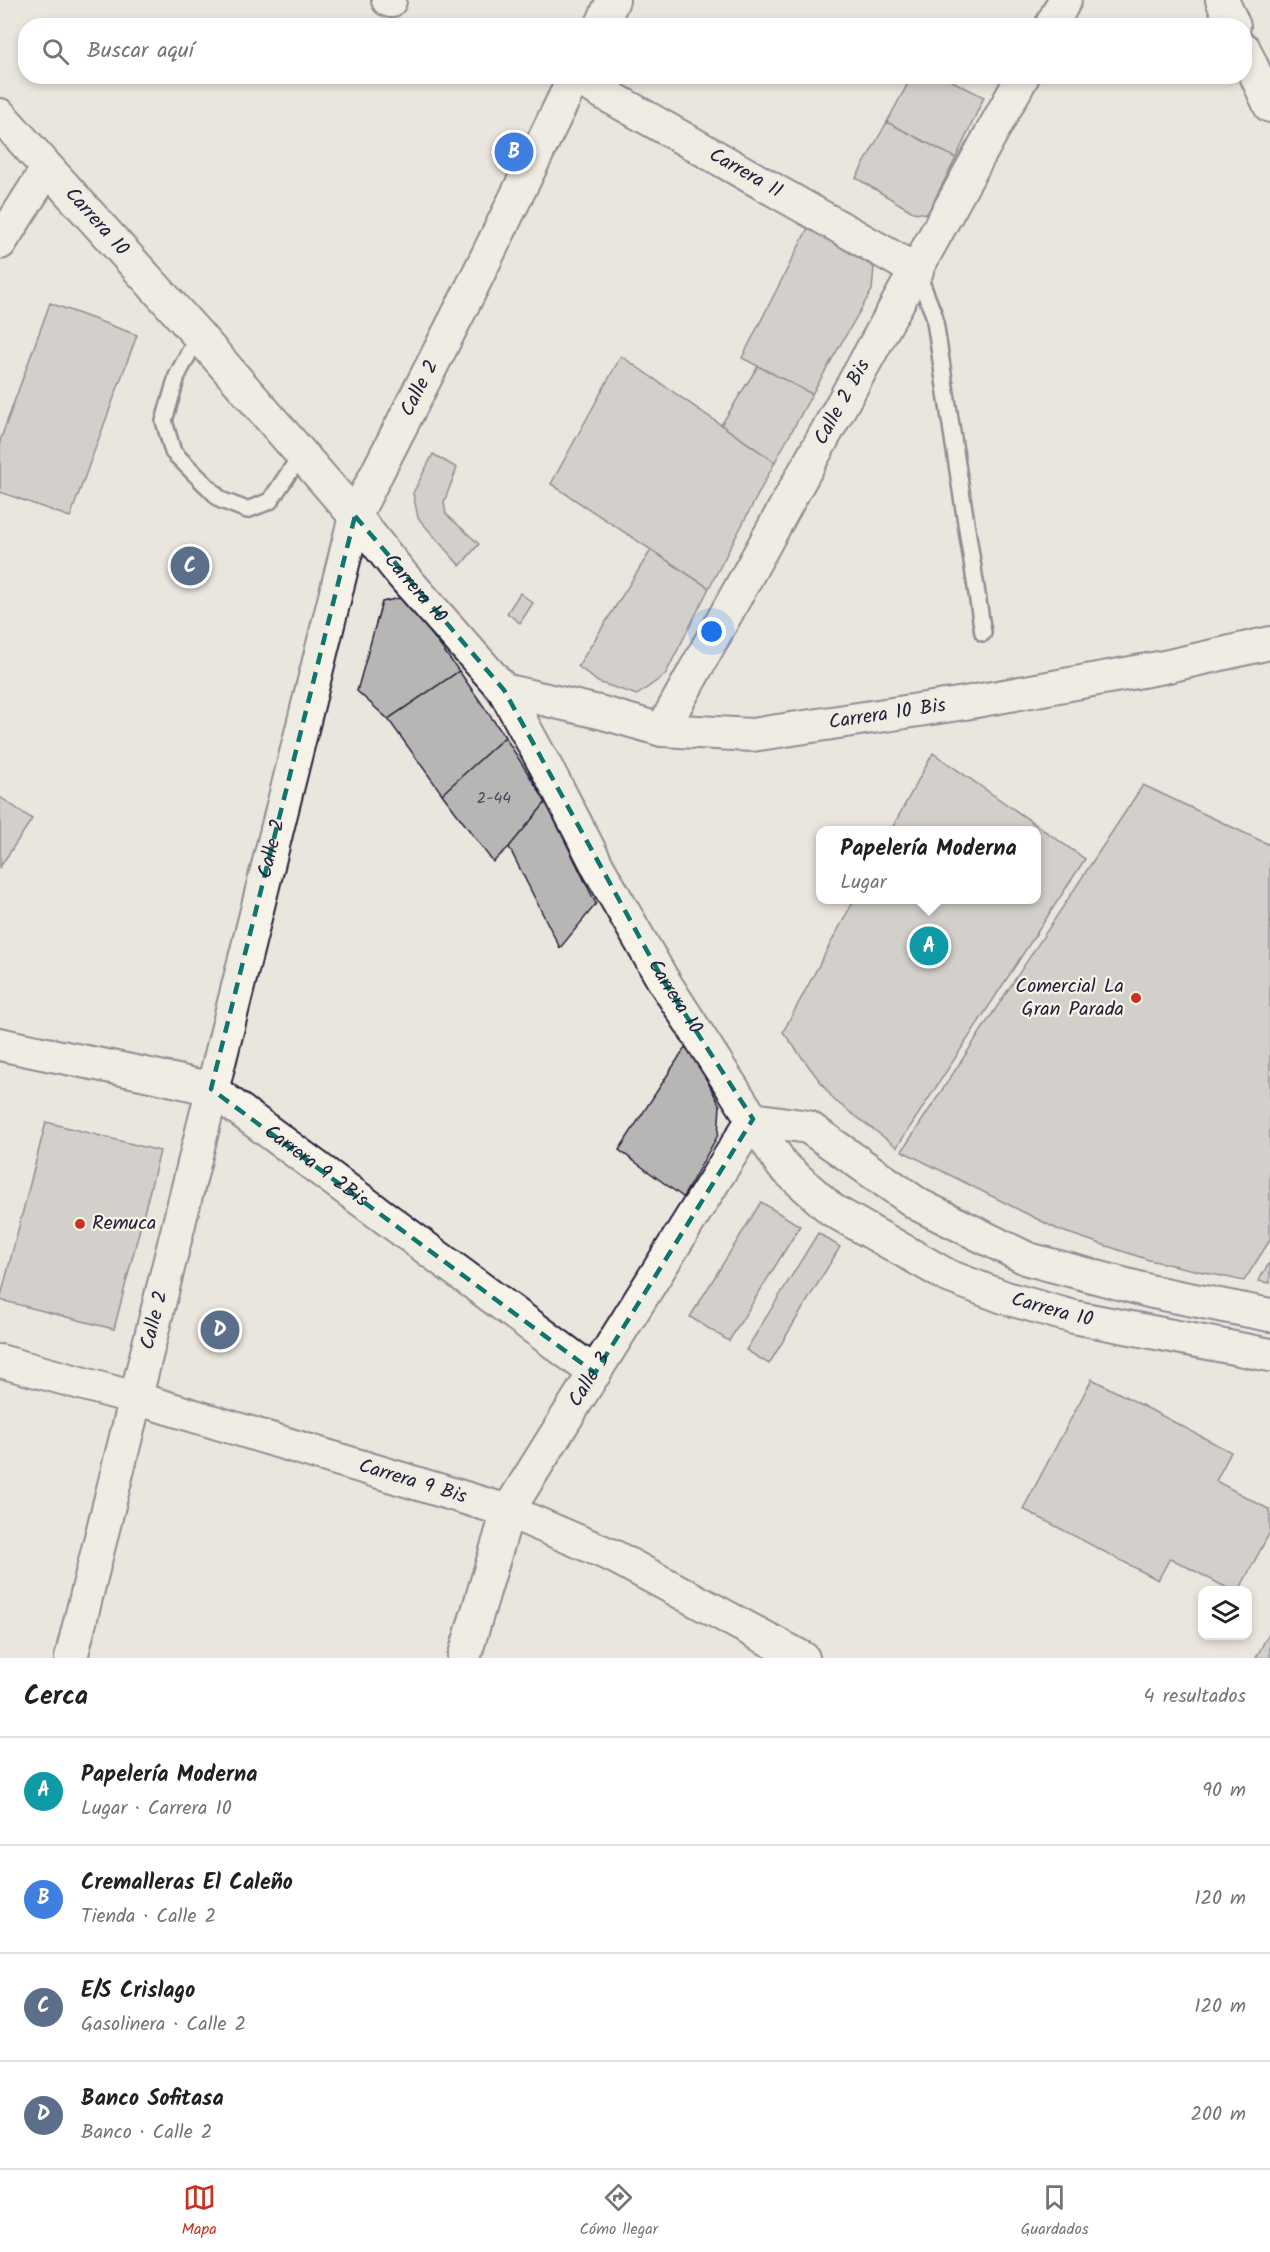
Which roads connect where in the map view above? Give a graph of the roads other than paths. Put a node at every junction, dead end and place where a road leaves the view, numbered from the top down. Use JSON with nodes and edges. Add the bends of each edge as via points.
{"nodes":[{"id":1,"x":613,"y":0,"type":"edge"},
{"id":2,"x":1065,"y":0,"type":"edge"},
{"id":3,"x":1222,"y":0,"type":"edge"},
{"id":4,"x":605,"y":18,"type":"edge"},
{"id":5,"x":1055,"y":18,"type":"edge"},
{"id":6,"x":1230,"y":18,"type":"edge"},
{"id":7,"x":1252,"y":65,"type":"edge"},
{"id":8,"x":572,"y":84,"type":"edge"},
{"id":9,"x":587,"y":84,"type":"edge"},
{"id":10,"x":1019,"y":84,"type":"edge"},
{"id":11,"x":1270,"y":106,"type":"edge"},
{"id":12,"x":0,"y":116,"type":"edge"},
{"id":13,"x":47,"y":169,"type":"junction"},
{"id":14,"x":0,"y":243,"type":"edge"},
{"id":15,"x":916,"y":271,"type":"junction"},
{"id":16,"x":198,"y":335,"type":"junction"},
{"id":17,"x":301,"y":455,"type":"junction"},
{"id":18,"x":355,"y":516,"type":"junction"},
{"id":19,"x":983,"y":633,"type":"dead end"},
{"id":20,"x":1270,"y":643,"type":"edge"},
{"id":21,"x":504,"y":690,"type":"junction"},
{"id":22,"x":662,"y":730,"type":"junction"},
{"id":23,"x":0,"y":1044,"type":"edge"},
{"id":24,"x":211,"y":1089,"type":"junction"},
{"id":25,"x":753,"y":1119,"type":"junction"},
{"id":26,"x":919,"y":1205,"type":"junction"},
{"id":27,"x":894,"y":1247,"type":"junction"},
{"id":28,"x":1153,"y":1292,"type":"junction"},
{"id":29,"x":1270,"y":1315,"type":"edge"},
{"id":30,"x":1141,"y":1330,"type":"junction"},
{"id":31,"x":1270,"y":1355,"type":"edge"},
{"id":32,"x":0,"y":1361,"type":"edge"},
{"id":33,"x":595,"y":1373,"type":"junction"},
{"id":34,"x":135,"y":1398,"type":"junction"},
{"id":35,"x":508,"y":1511,"type":"junction"},
{"id":36,"x":71,"y":1658,"type":"edge"},
{"id":37,"x":464,"y":1658,"type":"edge"},
{"id":38,"x":803,"y":1658,"type":"edge"}],
"edges":[{"from":1,"to":4,"type":"street"},
{"from":2,"to":5,"type":"street"},
{"from":3,"to":6,"type":"street"},
{"from":7,"to":11,"type":"street"},
{"from":8,"to":18,"type":"street","name":"Calle 2"},
{"from":9,"to":15,"type":"street","name":"Carrera 11"},
{"from":10,"to":15,"type":"street","name":"Calle 2 Bis"},
{"from":12,"to":13,"type":"street","name":"Carrera 10"},
{"from":13,"to":14,"type":"street"},
{"from":13,"to":16,"type":"street","name":"Carrera 10"},
{"from":15,"to":19,"type":"lane","via":[[934,315]]},
{"from":15,"to":22,"type":"street","name":"Calle 2 Bis"},
{"from":16,"to":17,"type":"street","name":"Carrera 10"},
{"from":16,"to":17,"type":"lane","via":[[177,376],[165,422],[173,452],[221,500],[247,510],[270,501]]},
{"from":17,"to":18,"type":"street","name":"Carrera 10"},
{"from":18,"to":21,"type":"street","name":"Carrera 10"},
{"from":18,"to":24,"type":"street","name":"Calle 2"},
{"from":20,"to":22,"type":"street","name":"Carrera 10 Bis","via":[[1164,667],[816,726],[752,735]]},
{"from":21,"to":22,"type":"street","name":"Carrera 10 Bis"},
{"from":21,"to":25,"type":"street","name":"Carrera 10","via":[[645,950]]},
{"from":23,"to":24,"type":"street","name":"Carrera 9 2Bis"},
{"from":24,"to":33,"type":"street","name":"Carrera 9 2Bis"},
{"from":24,"to":34,"type":"street","name":"Calle 2"},
{"from":25,"to":26,"type":"street","via":[[808,1127]]},
{"from":25,"to":27,"type":"street","name":"Carrera 10","via":[[782,1166],[832,1210]]},
{"from":25,"to":33,"type":"street","name":"Calle 3"},
{"from":26,"to":27,"type":"street"},
{"from":26,"to":28,"type":"street","via":[[1028,1259]]},
{"from":27,"to":30,"type":"street","name":"Carrera 10","via":[[948,1276],[1006,1298]]},
{"from":28,"to":29,"type":"street"},
{"from":28,"to":30,"type":"street"},
{"from":30,"to":31,"type":"street","name":"Carrera 10"},
{"from":32,"to":34,"type":"street","name":"Carrera 9 Bis"},
{"from":33,"to":35,"type":"street","name":"Calle 3"},
{"from":34,"to":35,"type":"street","name":"Carrera 9 Bis"},
{"from":34,"to":36,"type":"street","name":"Calle 2"},
{"from":35,"to":37,"type":"street","name":"Calle 3"},
{"from":35,"to":38,"type":"street","name":"Carrera 9 Bis","via":[[615,1557]]}]}
